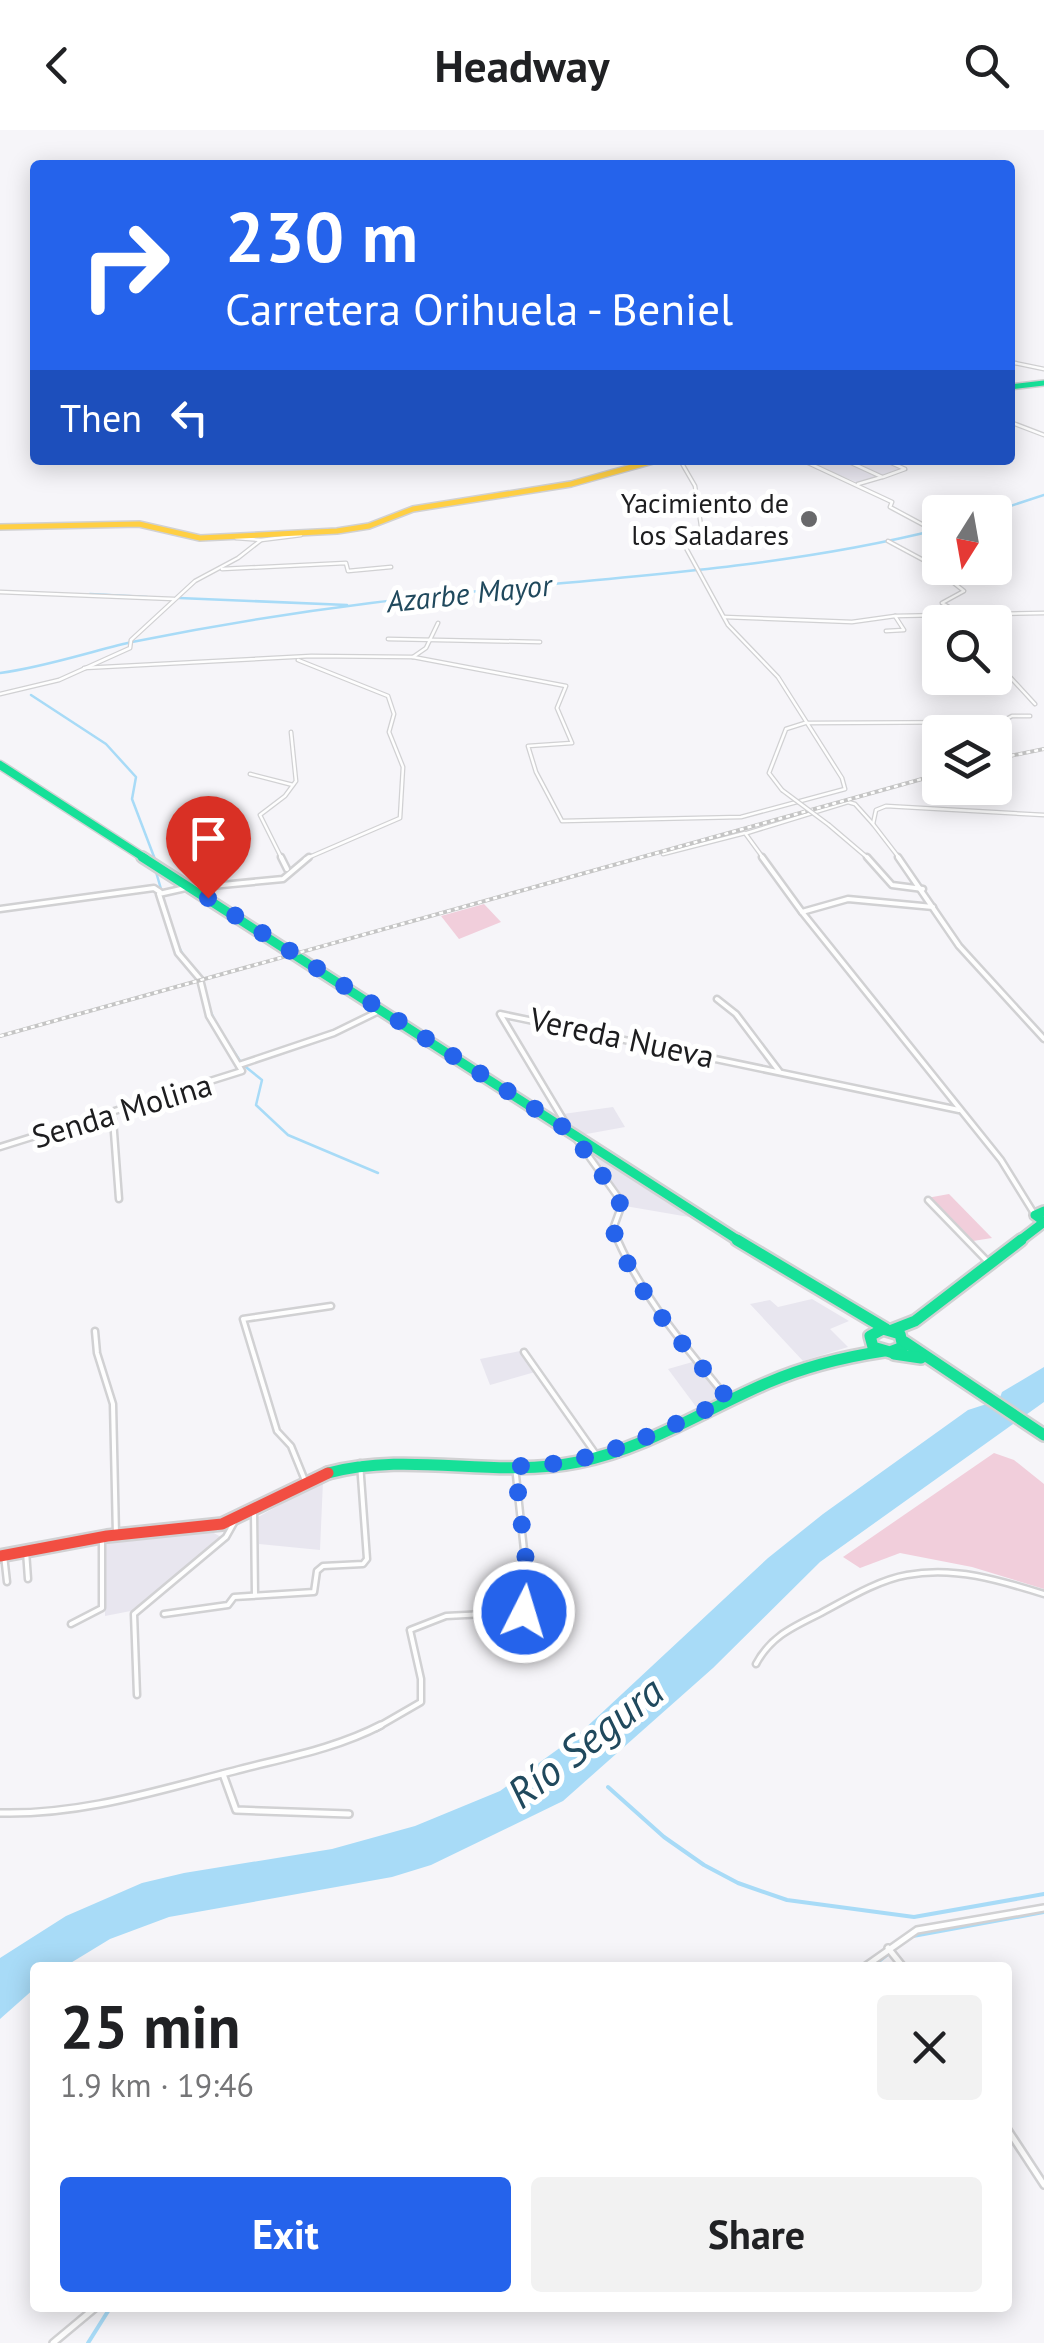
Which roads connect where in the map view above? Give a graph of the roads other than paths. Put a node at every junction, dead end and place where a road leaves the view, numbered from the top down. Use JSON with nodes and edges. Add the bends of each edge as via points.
{"nodes":[{"id":1,"x":1015,"y":363,"type":"edge"},
{"id":2,"x":1044,"y":369,"type":"edge"},
{"id":3,"x":1044,"y":383,"type":"edge"},
{"id":4,"x":1015,"y":387,"type":"edge"},
{"id":5,"x":1015,"y":424,"type":"edge"},
{"id":6,"x":1044,"y":434,"type":"edge"},
{"id":7,"x":639,"y":465,"type":"edge"},
{"id":8,"x":683,"y":465,"type":"edge"},
{"id":9,"x":813,"y":465,"type":"edge"},
{"id":10,"x":856,"y":465,"type":"edge"},
{"id":11,"x":896,"y":465,"type":"edge"},
{"id":12,"x":882,"y":477,"type":"junction"},
{"id":13,"x":856,"y":485,"type":"junction"},
{"id":14,"x":922,"y":524,"type":"edge"},
{"id":15,"x":0,"y":527,"type":"edge"},
{"id":16,"x":306,"y":534,"type":"junction"},
{"id":17,"x":233,"y":537,"type":"junction"},
{"id":18,"x":262,"y":540,"type":"junction"},
{"id":19,"x":888,"y":541,"type":"dead end"},
{"id":20,"x":390,"y":567,"type":"dead end"},
{"id":21,"x":218,"y":569,"type":"junction"},
{"id":22,"x":0,"y":592,"type":"edge"},
{"id":23,"x":174,"y":599,"type":"junction"},
{"id":24,"x":946,"y":605,"type":"edge"},
{"id":25,"x":1012,"y":613,"type":"edge"},
{"id":26,"x":1044,"y":613,"type":"edge"},
{"id":27,"x":922,"y":615,"type":"edge"},
{"id":28,"x":896,"y":616,"type":"junction"},
{"id":29,"x":724,"y":617,"type":"junction"},
{"id":30,"x":438,"y":622,"type":"dead end"},
{"id":31,"x":886,"y":632,"type":"dead end"},
{"id":32,"x":388,"y":639,"type":"dead end"},
{"id":33,"x":430,"y":641,"type":"junction"},
{"id":34,"x":540,"y":642,"type":"dead end"},
{"id":35,"x":413,"y":657,"type":"junction"},
{"id":36,"x":296,"y":660,"type":"junction"},
{"id":37,"x":84,"y":668,"type":"junction"},
{"id":38,"x":1012,"y":679,"type":"edge"},
{"id":39,"x":0,"y":694,"type":"edge"},
{"id":40,"x":1035,"y":704,"type":"dead end"},
{"id":41,"x":1030,"y":716,"type":"dead end"},
{"id":42,"x":807,"y":723,"type":"junction"},
{"id":43,"x":291,"y":732,"type":"dead end"},
{"id":44,"x":0,"y":765,"type":"edge"},
{"id":45,"x":250,"y":774,"type":"dead end"},
{"id":46,"x":294,"y":785,"type":"junction"},
{"id":47,"x":782,"y":790,"type":"joint"},
{"id":48,"x":1044,"y":815,"type":"edge"},
{"id":49,"x":829,"y":826,"type":"joint"},
{"id":50,"x":874,"y":826,"type":"junction"},
{"id":51,"x":745,"y":833,"type":"junction"},
{"id":52,"x":663,"y":854,"type":"dead end"},
{"id":53,"x":288,"y":871,"type":"junction"},
{"id":54,"x":190,"y":887,"type":"junction"},
{"id":55,"x":922,"y":888,"type":"junction"},
{"id":56,"x":160,"y":892,"type":"junction"},
{"id":57,"x":932,"y":908,"type":"junction"},
{"id":58,"x":0,"y":909,"type":"edge"},
{"id":59,"x":802,"y":912,"type":"junction"},
{"id":60,"x":716,"y":1000,"type":"dead end"},
{"id":61,"x":380,"y":1011,"type":"junction"},
{"id":62,"x":1044,"y":1039,"type":"edge"},
{"id":63,"x":240,"y":1065,"type":"junction"},
{"id":64,"x":778,"y":1071,"type":"junction"},
{"id":65,"x":959,"y":1110,"type":"junction"},
{"id":66,"x":109,"y":1112,"type":"junction"},
{"id":67,"x":571,"y":1132,"type":"junction"},
{"id":68,"x":0,"y":1147,"type":"edge"},
{"id":69,"x":118,"y":1199,"type":"dead end"},
{"id":70,"x":928,"y":1200,"type":"dead end"},
{"id":71,"x":1039,"y":1215,"type":"edge"},
{"id":72,"x":988,"y":1263,"type":"junction"},
{"id":73,"x":331,"y":1306,"type":"dead end"},
{"id":74,"x":862,"y":1317,"type":"junction"},
{"id":75,"x":915,"y":1321,"type":"junction"},
{"id":76,"x":889,"y":1329,"type":"junction"},
{"id":77,"x":96,"y":1331,"type":"dead end"},
{"id":78,"x":871,"y":1336,"type":"junction"},
{"id":79,"x":905,"y":1341,"type":"junction"},
{"id":80,"x":885,"y":1351,"type":"junction"},
{"id":81,"x":524,"y":1352,"type":"dead end"},
{"id":82,"x":850,"y":1356,"type":"junction"},
{"id":83,"x":927,"y":1360,"type":"junction"},
{"id":84,"x":728,"y":1399,"type":"junction"},
{"id":85,"x":1044,"y":1435,"type":"edge"},
{"id":86,"x":598,"y":1456,"type":"junction"},
{"id":87,"x":360,"y":1463,"type":"junction"},
{"id":88,"x":515,"y":1466,"type":"junction"},
{"id":89,"x":306,"y":1483,"type":"junction"},
{"id":90,"x":254,"y":1511,"type":"junction"},
{"id":91,"x":235,"y":1521,"type":"junction"},
{"id":92,"x":221,"y":1524,"type":"junction"},
{"id":93,"x":116,"y":1535,"type":"junction"},
{"id":94,"x":102,"y":1537,"type":"junction"},
{"id":95,"x":226,"y":1537,"type":"junction"},
{"id":96,"x":26,"y":1551,"type":"junction"},
{"id":97,"x":2,"y":1556,"type":"edge"},
{"id":98,"x":28,"y":1578,"type":"dead end"},
{"id":99,"x":7,"y":1582,"type":"dead end"},
{"id":100,"x":1044,"y":1594,"type":"edge"},
{"id":101,"x":255,"y":1595,"type":"junction"},
{"id":102,"x":164,"y":1614,"type":"dead end"},
{"id":103,"x":71,"y":1624,"type":"dead end"},
{"id":104,"x":756,"y":1664,"type":"dead end"},
{"id":105,"x":137,"y":1694,"type":"dead end"},
{"id":106,"x":223,"y":1774,"type":"junction"},
{"id":107,"x":0,"y":1813,"type":"edge"},
{"id":108,"x":348,"y":1814,"type":"dead end"},
{"id":109,"x":1044,"y":1908,"type":"edge"},
{"id":110,"x":888,"y":1948,"type":"junction"},
{"id":111,"x":870,"y":1962,"type":"edge"},
{"id":112,"x":899,"y":1962,"type":"edge"},
{"id":113,"x":1012,"y":2136,"type":"edge"},
{"id":114,"x":1044,"y":2186,"type":"edge"},
{"id":115,"x":90,"y":2312,"type":"edge"},
{"id":116,"x":54,"y":2343,"type":"edge"}],
"edges":[{"from":1,"to":2,"type":"street"},
{"from":3,"to":4,"type":"main road"},
{"from":5,"to":6,"type":"street"},
{"from":7,"to":16,"type":"main road","via":[[576,483],[413,509],[357,529]]},
{"from":8,"to":29,"type":"street","via":[[703,539],[686,548]]},
{"from":9,"to":13,"type":"street"},
{"from":10,"to":12,"type":"street"},
{"from":11,"to":12,"type":"street","via":[[905,469]]},
{"from":12,"to":13,"type":"street"},
{"from":13,"to":14,"type":"street"},
{"from":15,"to":17,"type":"main road","via":[[139,524],[187,537]]},
{"from":16,"to":17,"type":"main road"},
{"from":16,"to":18,"type":"street"},
{"from":17,"to":18,"type":"street"},
{"from":18,"to":21,"type":"street"},
{"from":19,"to":24,"type":"street","via":[[964,591]]},
{"from":20,"to":21,"type":"street"},
{"from":21,"to":23,"type":"street"},
{"from":22,"to":23,"type":"street"},
{"from":23,"to":37,"type":"street","via":[[131,644]]},
{"from":25,"to":26,"type":"street"},
{"from":27,"to":28,"type":"street"},
{"from":28,"to":29,"type":"street","via":[[852,622]]},
{"from":28,"to":31,"type":"street","via":[[904,630]]},
{"from":29,"to":42,"type":"street","via":[[778,677]]},
{"from":30,"to":33,"type":"street"},
{"from":32,"to":33,"type":"street"},
{"from":33,"to":34,"type":"street"},
{"from":33,"to":35,"type":"street"},
{"from":35,"to":36,"type":"street"},
{"from":35,"to":42,"type":"street","via":[[566,686],[557,708],[572,744],[528,746],[562,821],[741,817],[844,789]]},
{"from":36,"to":37,"type":"street"},
{"from":36,"to":53,"type":"street","via":[[388,696],[390,732],[403,767],[400,818]]},
{"from":37,"to":39,"type":"street"},
{"from":38,"to":40,"type":"street"},
{"from":41,"to":42,"type":"street","via":[[1001,722]]},
{"from":42,"to":47,"type":"street","via":[[786,730],[777,750],[769,773]]},
{"from":43,"to":46,"type":"street"},
{"from":44,"to":54,"type":"main road"},
{"from":45,"to":46,"type":"street"},
{"from":46,"to":53,"type":"street","via":[[260,815]]},
{"from":47,"to":49,"type":"street","bridge":true},
{"from":48,"to":50,"type":"street","via":[[895,806],[876,810]]},
{"from":49,"to":55,"type":"street","via":[[860,848],[882,880]]},
{"from":50,"to":51,"type":"street","via":[[848,802]]},
{"from":50,"to":55,"type":"street"},
{"from":51,"to":52,"type":"street"},
{"from":51,"to":59,"type":"street"},
{"from":53,"to":54,"type":"street","via":[[283,879]]},
{"from":54,"to":56,"type":"street"},
{"from":54,"to":61,"type":"main road"},
{"from":55,"to":57,"type":"street"},
{"from":56,"to":58,"type":"street"},
{"from":56,"to":63,"type":"street","via":[[166,926]]},
{"from":57,"to":59,"type":"street","via":[[848,899]]},
{"from":57,"to":62,"type":"street"},
{"from":59,"to":65,"type":"street"},
{"from":60,"to":64,"type":"street","via":[[736,1014]]},
{"from":61,"to":63,"type":"street"},
{"from":61,"to":67,"type":"main road"},
{"from":63,"to":66,"type":"street","name":"Senda Molina","via":[[242,1072],[199,1088]]},
{"from":64,"to":65,"type":"street","name":"Vereda Nueva"},
{"from":64,"to":67,"type":"street","name":"Vereda Nueva","via":[[499,1015]]},
{"from":65,"to":71,"type":"street"},
{"from":66,"to":68,"type":"street","name":"Senda Molina"},
{"from":66,"to":69,"type":"street"},
{"from":67,"to":74,"type":"main road"},
{"from":67,"to":84,"type":"street","name":"Vereda Nueva","via":[[618,1197],[613,1229],[636,1279]]},
{"from":70,"to":72,"type":"street"},
{"from":71,"to":72,"type":"main road"},
{"from":72,"to":75,"type":"main road"},
{"from":73,"to":89,"type":"street","via":[[243,1319],[277,1431]]},
{"from":74,"to":76,"type":"main road"},
{"from":74,"to":78,"type":"main road"},
{"from":75,"to":76,"type":"main road"},
{"from":75,"to":79,"type":"main road"},
{"from":76,"to":78,"type":"main road"},
{"from":76,"to":79,"type":"main road"},
{"from":77,"to":93,"type":"street","via":[[113,1404]]},
{"from":78,"to":80,"type":"main road"},
{"from":78,"to":82,"type":"main road"},
{"from":79,"to":80,"type":"main road","via":[[901,1349]]},
{"from":79,"to":83,"type":"main road"},
{"from":80,"to":82,"type":"main road"},
{"from":80,"to":83,"type":"main road"},
{"from":81,"to":86,"type":"street"},
{"from":82,"to":84,"type":"main road"},
{"from":83,"to":85,"type":"main road"},
{"from":84,"to":86,"type":"main road"},
{"from":86,"to":88,"type":"main road"},
{"from":87,"to":88,"type":"main road"},
{"from":87,"to":89,"type":"main road"},
{"from":87,"to":101,"type":"street","via":[[363,1564],[322,1566],[308,1595]]},
{"from":88,"to":106,"type":"street","via":[[530,1596],[521,1603],[530,1609],[415,1624],[410,1630],[420,1702],[321,1750]]},
{"from":89,"to":90,"type":"main road"},
{"from":90,"to":91,"type":"main road"},
{"from":90,"to":101,"type":"street"},
{"from":91,"to":92,"type":"main road"},
{"from":91,"to":95,"type":"street"},
{"from":92,"to":93,"type":"main road"},
{"from":92,"to":95,"type":"street"},
{"from":93,"to":94,"type":"main road"},
{"from":94,"to":96,"type":"main road"},
{"from":94,"to":103,"type":"street","via":[[102,1608]]},
{"from":95,"to":105,"type":"street","via":[[134,1614]]},
{"from":96,"to":97,"type":"main road"},
{"from":96,"to":98,"type":"street"},
{"from":97,"to":99,"type":"street"},
{"from":100,"to":104,"type":"street","via":[[980,1574],[906,1575],[780,1634]]},
{"from":101,"to":102,"type":"street"},
{"from":106,"to":107,"type":"street","via":[[123,1804]]},
{"from":106,"to":108,"type":"street","via":[[236,1810]]},
{"from":109,"to":110,"type":"street","via":[[917,1930]]},
{"from":110,"to":111,"type":"street"},
{"from":110,"to":112,"type":"street"},
{"from":113,"to":114,"type":"street"},
{"from":115,"to":116,"type":"street"}]}
